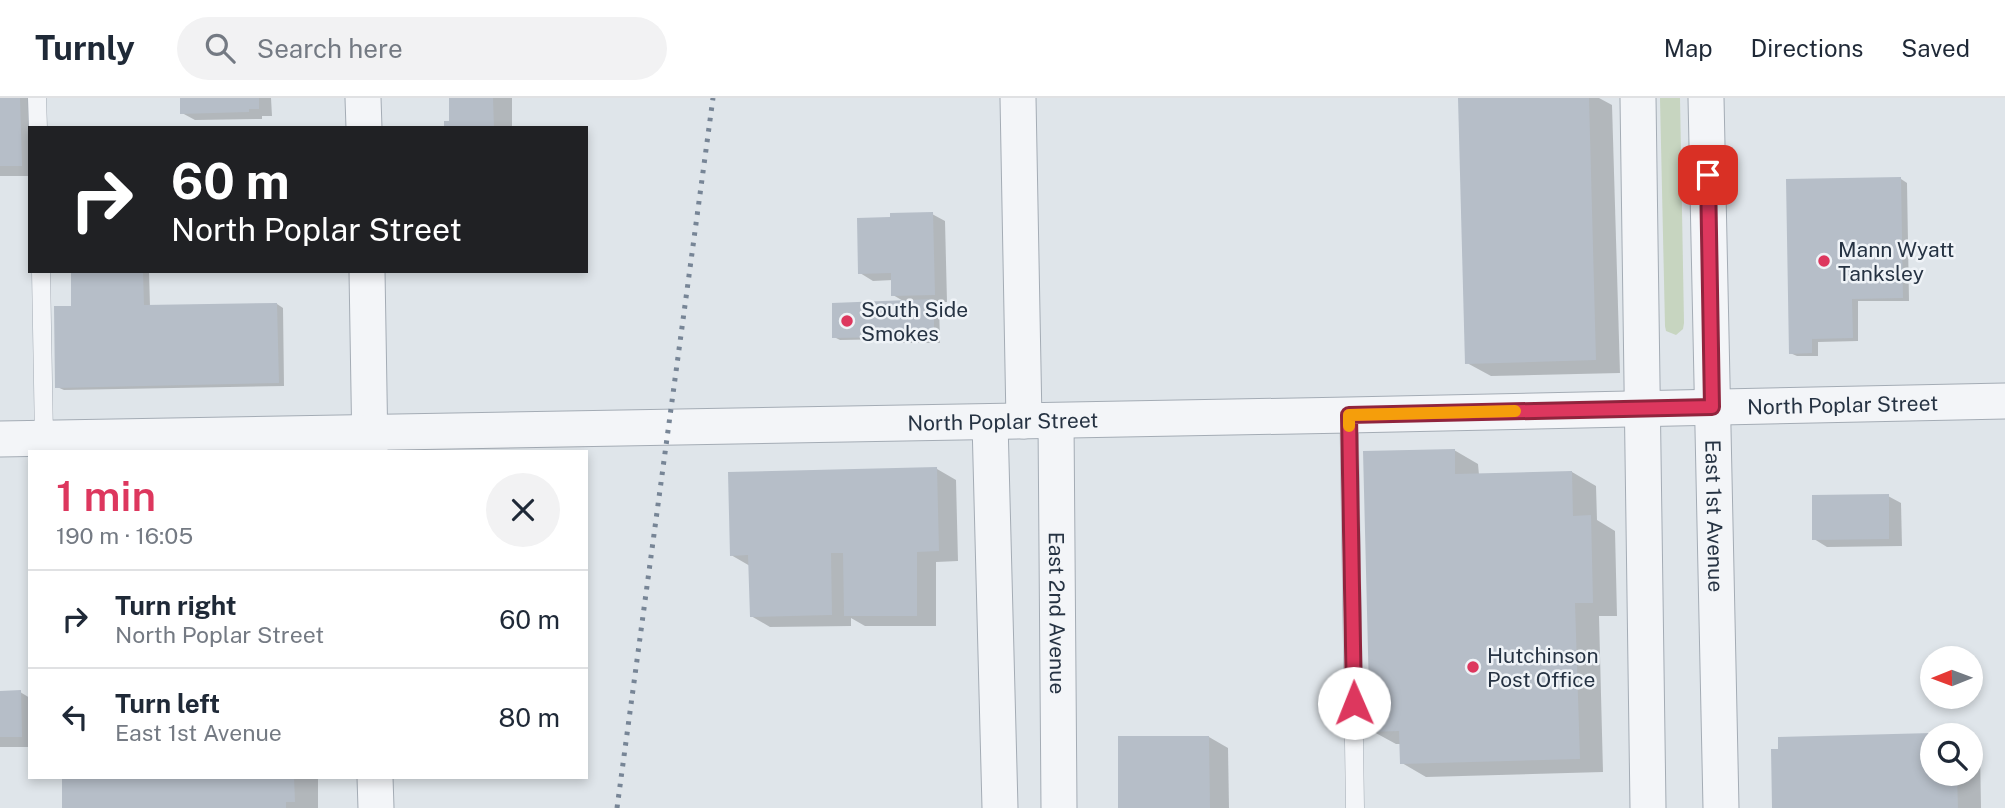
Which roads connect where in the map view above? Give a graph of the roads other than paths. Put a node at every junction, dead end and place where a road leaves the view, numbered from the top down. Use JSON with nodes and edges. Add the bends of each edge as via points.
{"nodes":[{"id":1,"x":37,"y":98,"type":"edge"},
{"id":2,"x":363,"y":98,"type":"edge"},
{"id":3,"x":1018,"y":98,"type":"edge"},
{"id":4,"x":1638,"y":98,"type":"edge"},
{"id":5,"x":1706,"y":98,"type":"edge"},
{"id":6,"x":38,"y":126,"type":"edge"},
{"id":7,"x":364,"y":126,"type":"edge"},
{"id":8,"x":41,"y":273,"type":"edge"},
{"id":9,"x":366,"y":273,"type":"edge"},
{"id":10,"x":2005,"y":401,"type":"edge"},
{"id":11,"x":1712,"y":407,"type":"junction"},
{"id":12,"x":1642,"y":408,"type":"junction"},
{"id":13,"x":1349,"y":415,"type":"junction"},
{"id":14,"x":1024,"y":421,"type":"junction"},
{"id":15,"x":44,"y":438,"type":"junction"},
{"id":16,"x":0,"y":439,"type":"edge"},
{"id":17,"x":370,"y":442,"type":"edge"},
{"id":18,"x":375,"y":779,"type":"edge"},
{"id":19,"x":376,"y":808,"type":"edge"},
{"id":20,"x":1000,"y":808,"type":"edge"},
{"id":21,"x":1059,"y":808,"type":"edge"},
{"id":22,"x":1355,"y":808,"type":"edge"},
{"id":23,"x":1648,"y":808,"type":"edge"},
{"id":24,"x":1721,"y":808,"type":"edge"}],
"edges":[{"from":1,"to":6,"type":"lane"},
{"from":2,"to":7,"type":"street"},
{"from":3,"to":14,"type":"street","name":"East 2nd Avenue"},
{"from":4,"to":12,"type":"street"},
{"from":5,"to":11,"type":"street","name":"East 1st Avenue"},
{"from":8,"to":15,"type":"lane"},
{"from":9,"to":17,"type":"street"},
{"from":10,"to":11,"type":"street","name":"North Poplar Street"},
{"from":11,"to":12,"type":"street","name":"North Poplar Street"},
{"from":11,"to":24,"type":"street","name":"East 1st Avenue"},
{"from":12,"to":13,"type":"street","name":"North Poplar Street"},
{"from":12,"to":23,"type":"street"},
{"from":13,"to":14,"type":"street","name":"North Poplar Street"},
{"from":13,"to":22,"type":"lane"},
{"from":14,"to":17,"type":"street","name":"North Poplar Street"},
{"from":14,"to":20,"type":"street","name":"East 2nd Avenue"},
{"from":14,"to":21,"type":"street","name":"East 2nd Avenue"},
{"from":15,"to":16,"type":"street","name":"North Poplar Street"},
{"from":15,"to":17,"type":"street","name":"North Poplar Street"},
{"from":18,"to":19,"type":"street"}]}
